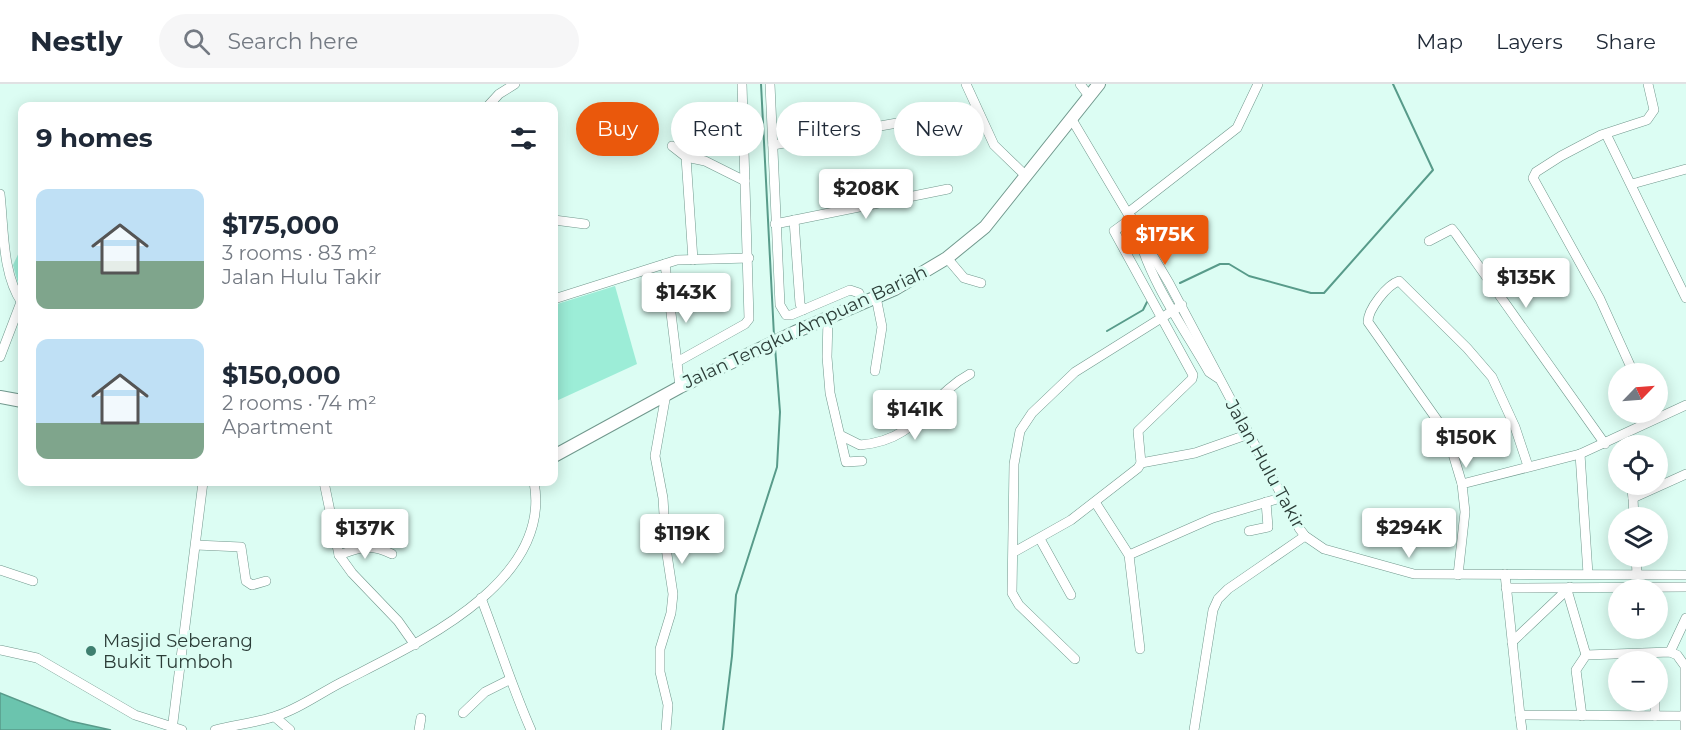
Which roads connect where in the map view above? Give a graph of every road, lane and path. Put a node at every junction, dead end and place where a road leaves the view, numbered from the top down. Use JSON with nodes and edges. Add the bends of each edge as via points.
{"nodes":[{"id":1,"x":515,"y":84,"type":"edge"},
{"id":2,"x":742,"y":84,"type":"edge"},
{"id":3,"x":770,"y":84,"type":"edge"},
{"id":4,"x":966,"y":84,"type":"edge"},
{"id":5,"x":1080,"y":84,"type":"edge"},
{"id":6,"x":1099,"y":84,"type":"edge"},
{"id":7,"x":1258,"y":84,"type":"edge"},
{"id":8,"x":1648,"y":84,"type":"edge"},
{"id":9,"x":1089,"y":96,"type":"junction"},
{"id":10,"x":492,"y":102,"type":"edge"},
{"id":11,"x":973,"y":102,"type":"edge"},
{"id":12,"x":1071,"y":118,"type":"junction"},
{"id":13,"x":894,"y":124,"type":"edge"},
{"id":14,"x":984,"y":125,"type":"edge"},
{"id":15,"x":1606,"y":134,"type":"junction"},
{"id":16,"x":773,"y":145,"type":"junction"},
{"id":17,"x":686,"y":157,"type":"joint"},
{"id":18,"x":1686,"y":169,"type":"edge"},
{"id":19,"x":1025,"y":175,"type":"junction"},
{"id":20,"x":745,"y":181,"type":"junction"},
{"id":21,"x":1632,"y":184,"type":"junction"},
{"id":22,"x":948,"y":189,"type":"dead end"},
{"id":23,"x":0,"y":195,"type":"edge"},
{"id":24,"x":1131,"y":215,"type":"junction"},
{"id":25,"x":794,"y":220,"type":"junction"},
{"id":26,"x":558,"y":221,"type":"edge"},
{"id":27,"x":585,"y":224,"type":"dead end"},
{"id":28,"x":775,"y":224,"type":"junction"},
{"id":29,"x":1137,"y":228,"type":"junction"},
{"id":30,"x":1430,"y":241,"type":"dead end"},
{"id":31,"x":749,"y":258,"type":"junction"},
{"id":32,"x":947,"y":258,"type":"junction"},
{"id":33,"x":693,"y":260,"type":"junction"},
{"id":34,"x":665,"y":264,"type":"junction"},
{"id":35,"x":981,"y":283,"type":"dead end"},
{"id":36,"x":18,"y":292,"type":"edge"},
{"id":37,"x":876,"y":297,"type":"junction"},
{"id":38,"x":558,"y":298,"type":"edge"},
{"id":39,"x":1686,"y":298,"type":"edge"},
{"id":40,"x":863,"y":303,"type":"junction"},
{"id":41,"x":1182,"y":305,"type":"junction"},
{"id":42,"x":803,"y":310,"type":"junction"},
{"id":43,"x":1173,"y":310,"type":"junction"},
{"id":44,"x":18,"y":312,"type":"edge"},
{"id":45,"x":1162,"y":317,"type":"junction"},
{"id":46,"x":828,"y":318,"type":"junction"},
{"id":47,"x":0,"y":357,"type":"edge"},
{"id":48,"x":676,"y":362,"type":"junction"},
{"id":49,"x":1629,"y":363,"type":"edge"},
{"id":50,"x":875,"y":371,"type":"dead end"},
{"id":51,"x":969,"y":374,"type":"dead end"},
{"id":52,"x":1218,"y":378,"type":"junction"},
{"id":53,"x":680,"y":387,"type":"junction"},
{"id":54,"x":666,"y":394,"type":"junction"},
{"id":55,"x":1,"y":398,"type":"edge"},
{"id":56,"x":18,"y":400,"type":"edge"},
{"id":57,"x":1686,"y":405,"type":"edge"},
{"id":58,"x":1668,"y":412,"type":"edge"},
{"id":59,"x":1643,"y":423,"type":"edge"},
{"id":60,"x":1249,"y":434,"type":"junction"},
{"id":61,"x":1625,"y":434,"type":"joint"},
{"id":62,"x":840,"y":435,"type":"junction"},
{"id":63,"x":1605,"y":444,"type":"junction"},
{"id":64,"x":558,"y":454,"type":"edge"},
{"id":65,"x":1580,"y":454,"type":"junction"},
{"id":66,"x":862,"y":462,"type":"dead end"},
{"id":67,"x":1141,"y":463,"type":"junction"},
{"id":68,"x":1528,"y":466,"type":"junction"},
{"id":69,"x":1686,"y":474,"type":"edge"},
{"id":70,"x":1462,"y":484,"type":"junction"},
{"id":71,"x":203,"y":486,"type":"edge"},
{"id":72,"x":325,"y":486,"type":"edge"},
{"id":73,"x":535,"y":486,"type":"edge"},
{"id":74,"x":1633,"y":495,"type":"edge"},
{"id":75,"x":1284,"y":497,"type":"junction"},
{"id":76,"x":1633,"y":498,"type":"junction"},
{"id":77,"x":1095,"y":502,"type":"junction"},
{"id":78,"x":1266,"y":502,"type":"junction"},
{"id":79,"x":1633,"y":507,"type":"edge"},
{"id":80,"x":1249,"y":531,"type":"dead end"},
{"id":81,"x":1305,"y":536,"type":"junction"},
{"id":82,"x":1040,"y":538,"type":"junction"},
{"id":83,"x":196,"y":545,"type":"junction"},
{"id":84,"x":1014,"y":552,"type":"junction"},
{"id":85,"x":392,"y":554,"type":"dead end"},
{"id":86,"x":339,"y":555,"type":"junction"},
{"id":87,"x":1129,"y":555,"type":"junction"},
{"id":88,"x":1637,"y":567,"type":"edge"},
{"id":89,"x":0,"y":570,"type":"edge"},
{"id":90,"x":1458,"y":574,"type":"junction"},
{"id":91,"x":1505,"y":574,"type":"junction"},
{"id":92,"x":1588,"y":574,"type":"junction"},
{"id":93,"x":1637,"y":574,"type":"junction"},
{"id":94,"x":1686,"y":574,"type":"edge"},
{"id":95,"x":33,"y":581,"type":"dead end"},
{"id":96,"x":266,"y":581,"type":"dead end"},
{"id":97,"x":1686,"y":587,"type":"edge"},
{"id":98,"x":1506,"y":588,"type":"junction"},
{"id":99,"x":1568,"y":588,"type":"junction"},
{"id":100,"x":1071,"y":595,"type":"dead end"},
{"id":101,"x":481,"y":598,"type":"junction"},
{"id":102,"x":1686,"y":618,"type":"edge"},
{"id":103,"x":1512,"y":642,"type":"junction"},
{"id":104,"x":415,"y":645,"type":"junction"},
{"id":105,"x":1140,"y":649,"type":"dead end"},
{"id":106,"x":0,"y":650,"type":"edge"},
{"id":107,"x":1670,"y":652,"type":"joint"},
{"id":108,"x":1586,"y":655,"type":"junction"},
{"id":109,"x":1608,"y":656,"type":"edge"},
{"id":110,"x":1075,"y":659,"type":"dead end"},
{"id":111,"x":509,"y":680,"type":"junction"},
{"id":112,"x":1655,"y":711,"type":"edge"},
{"id":113,"x":463,"y":713,"type":"dead end"},
{"id":114,"x":1520,"y":716,"type":"junction"},
{"id":115,"x":1582,"y":716,"type":"junction"},
{"id":116,"x":1655,"y":716,"type":"junction"},
{"id":117,"x":1685,"y":716,"type":"edge"},
{"id":118,"x":275,"y":717,"type":"junction"},
{"id":119,"x":421,"y":718,"type":"dead end"},
{"id":120,"x":176,"y":729,"type":"edge"},
{"id":121,"x":215,"y":730,"type":"edge"},
{"id":122,"x":290,"y":730,"type":"edge"},
{"id":123,"x":419,"y":730,"type":"edge"},
{"id":124,"x":531,"y":730,"type":"edge"},
{"id":125,"x":666,"y":730,"type":"edge"},
{"id":126,"x":1194,"y":730,"type":"edge"},
{"id":127,"x":1522,"y":730,"type":"edge"},
{"id":128,"x":1685,"y":730,"type":"edge"}],
"edges":[{"from":1,"to":10,"type":"street"},
{"from":2,"to":20,"type":"street"},
{"from":3,"to":16,"type":"street"},
{"from":4,"to":11,"type":"street"},
{"from":5,"to":9,"type":"street"},
{"from":6,"to":9,"type":"main road","name":"Jalan Tengku Ampuan Bariah"},
{"from":7,"to":24,"type":"street","via":[[1237,128]]},
{"from":8,"to":15,"type":"street","via":[[1654,102],[1653,116]]},
{"from":9,"to":12,"type":"main road","name":"Jalan Tengku Ampuan Bariah"},
{"from":12,"to":19,"type":"main road","name":"Jalan Tengku Ampuan Bariah"},
{"from":12,"to":24,"type":"street","name":"Jalan Hulu Takir"},
{"from":13,"to":16,"type":"street"},
{"from":14,"to":19,"type":"street","via":[[994,145]]},
{"from":15,"to":21,"type":"street"},
{"from":15,"to":49,"type":"street","via":[[1556,159],[1533,178],[1600,299]]},
{"from":16,"to":28,"type":"street"},
{"from":17,"to":20,"type":"street","via":[[705,161]]},
{"from":17,"to":33,"type":"street"},
{"from":18,"to":21,"type":"street"},
{"from":19,"to":32,"type":"main road","name":"Jalan Tengku Ampuan Bariah","via":[[985,227]]},
{"from":20,"to":31,"type":"street"},
{"from":21,"to":39,"type":"street"},
{"from":22,"to":25,"type":"street"},
{"from":23,"to":36,"type":"street","via":[[9,268]]},
{"from":24,"to":29,"type":"street","name":"Jalan Hulu Takir"},
{"from":24,"to":45,"type":"street","via":[[1114,231]]},
{"from":25,"to":28,"type":"street"},
{"from":25,"to":42,"type":"street"},
{"from":26,"to":27,"type":"street"},
{"from":28,"to":42,"type":"street","via":[[780,305],[786,315]]},
{"from":29,"to":41,"type":"street","name":"Jalan Hulu Takir"},
{"from":29,"to":43,"type":"street","via":[[1146,259]]},
{"from":30,"to":63,"type":"street","via":[[1452,229]]},
{"from":31,"to":33,"type":"street"},
{"from":31,"to":48,"type":"street","via":[[746,324]]},
{"from":32,"to":35,"type":"street","via":[[964,278]]},
{"from":32,"to":37,"type":"main road","name":"Jalan Tengku Ampuan Bariah"},
{"from":33,"to":34,"type":"street"},
{"from":34,"to":38,"type":"street"},
{"from":34,"to":48,"type":"street"},
{"from":37,"to":40,"type":"main road","name":"Jalan Tengku Ampuan Bariah"},
{"from":37,"to":50,"type":"street","via":[[882,327]]},
{"from":40,"to":42,"type":"street","via":[[860,293],[850,290]]},
{"from":40,"to":46,"type":"main road","name":"Jalan Tengku Ampuan Bariah"},
{"from":41,"to":43,"type":"street"},
{"from":41,"to":52,"type":"street","name":"Jalan Hulu Takir"},
{"from":43,"to":45,"type":"street"},
{"from":43,"to":52,"type":"street","via":[[1209,372]]},
{"from":44,"to":47,"type":"street"},
{"from":45,"to":67,"type":"street","via":[[1193,375],[1138,430]]},
{"from":45,"to":84,"type":"street","via":[[1076,372],[1032,413],[1020,431],[1014,464]]},
{"from":46,"to":53,"type":"main road","name":"Jalan Tengku Ampuan Bariah"},
{"from":46,"to":62,"type":"street","via":[[826,357]]},
{"from":48,"to":53,"type":"street"},
{"from":51,"to":62,"type":"street","via":[[897,436],[860,445]]},
{"from":52,"to":60,"type":"street","name":"Jalan Hulu Takir"},
{"from":53,"to":54,"type":"main road","name":"Jalan Tengku Ampuan Bariah"},
{"from":54,"to":64,"type":"main road","name":"Jalan Tengku Ampuan Bariah"},
{"from":54,"to":125,"type":"street","via":[[655,456],[673,594],[660,649],[660,672],[668,705]]},
{"from":55,"to":56,"type":"main road"},
{"from":57,"to":58,"type":"street"},
{"from":59,"to":61,"type":"street"},
{"from":60,"to":67,"type":"street","via":[[1195,453]]},
{"from":60,"to":75,"type":"street","name":"Jalan Hulu Takir"},
{"from":61,"to":63,"type":"street"},
{"from":62,"to":66,"type":"street","via":[[846,462]]},
{"from":63,"to":65,"type":"street"},
{"from":65,"to":68,"type":"street"},
{"from":65,"to":92,"type":"street"},
{"from":67,"to":77,"type":"street"},
{"from":68,"to":70,"type":"street"},
{"from":68,"to":70,"type":"street","via":[[1492,377],[1399,281],[1384,293],[1368,315],[1368,322],[1447,434]]},
{"from":69,"to":76,"type":"street"},
{"from":70,"to":90,"type":"street","via":[[1465,526]]},
{"from":71,"to":83,"type":"street"},
{"from":72,"to":86,"type":"street"},
{"from":73,"to":101,"type":"street","via":[[532,526],[524,548]]},
{"from":74,"to":76,"type":"street"},
{"from":75,"to":78,"type":"street"},
{"from":75,"to":81,"type":"street","name":"Jalan Hulu Takir"},
{"from":76,"to":79,"type":"street"},
{"from":77,"to":82,"type":"street"},
{"from":77,"to":87,"type":"street"},
{"from":78,"to":80,"type":"street","via":[[1268,527]]},
{"from":78,"to":87,"type":"street","via":[[1213,518]]},
{"from":81,"to":90,"type":"street","name":"Jalan Hulu Takir","via":[[1324,549],[1414,574]]},
{"from":81,"to":126,"type":"street","via":[[1218,599]]},
{"from":82,"to":84,"type":"street"},
{"from":82,"to":100,"type":"street"},
{"from":83,"to":96,"type":"street","via":[[241,547],[246,581],[252,585]]},
{"from":83,"to":120,"type":"street"},
{"from":84,"to":110,"type":"street","via":[[1014,598]]},
{"from":85,"to":86,"type":"street","via":[[376,546],[365,546]]},
{"from":86,"to":104,"type":"street"},
{"from":87,"to":105,"type":"street"},
{"from":88,"to":93,"type":"street"},
{"from":89,"to":95,"type":"street"},
{"from":90,"to":91,"type":"street","name":"Jalan Hulu Takir"},
{"from":91,"to":92,"type":"street","name":"Jalan Hulu Takir"},
{"from":91,"to":98,"type":"street"},
{"from":92,"to":93,"type":"street","name":"Jalan Hulu Takir"},
{"from":93,"to":94,"type":"street","name":"Jalan Hulu Takir"},
{"from":97,"to":99,"type":"street"},
{"from":98,"to":99,"type":"street"},
{"from":98,"to":103,"type":"street"},
{"from":99,"to":103,"type":"street"},
{"from":99,"to":108,"type":"street"},
{"from":101,"to":104,"type":"street"},
{"from":101,"to":111,"type":"street"},
{"from":102,"to":107,"type":"street"},
{"from":103,"to":114,"type":"street"},
{"from":104,"to":118,"type":"street"},
{"from":106,"to":120,"type":"street","via":[[37,658],[135,715]]},
{"from":107,"to":117,"type":"street","via":[[1685,666]]},
{"from":108,"to":109,"type":"street"},
{"from":108,"to":115,"type":"street","via":[[1576,670]]},
{"from":111,"to":113,"type":"street","via":[[485,692]]},
{"from":111,"to":124,"type":"street"},
{"from":112,"to":116,"type":"street"},
{"from":114,"to":115,"type":"street"},
{"from":114,"to":127,"type":"street"},
{"from":115,"to":116,"type":"street"},
{"from":116,"to":117,"type":"street"},
{"from":117,"to":128,"type":"street"},
{"from":118,"to":121,"type":"street"},
{"from":118,"to":122,"type":"street"},
{"from":119,"to":123,"type":"street"}]}
